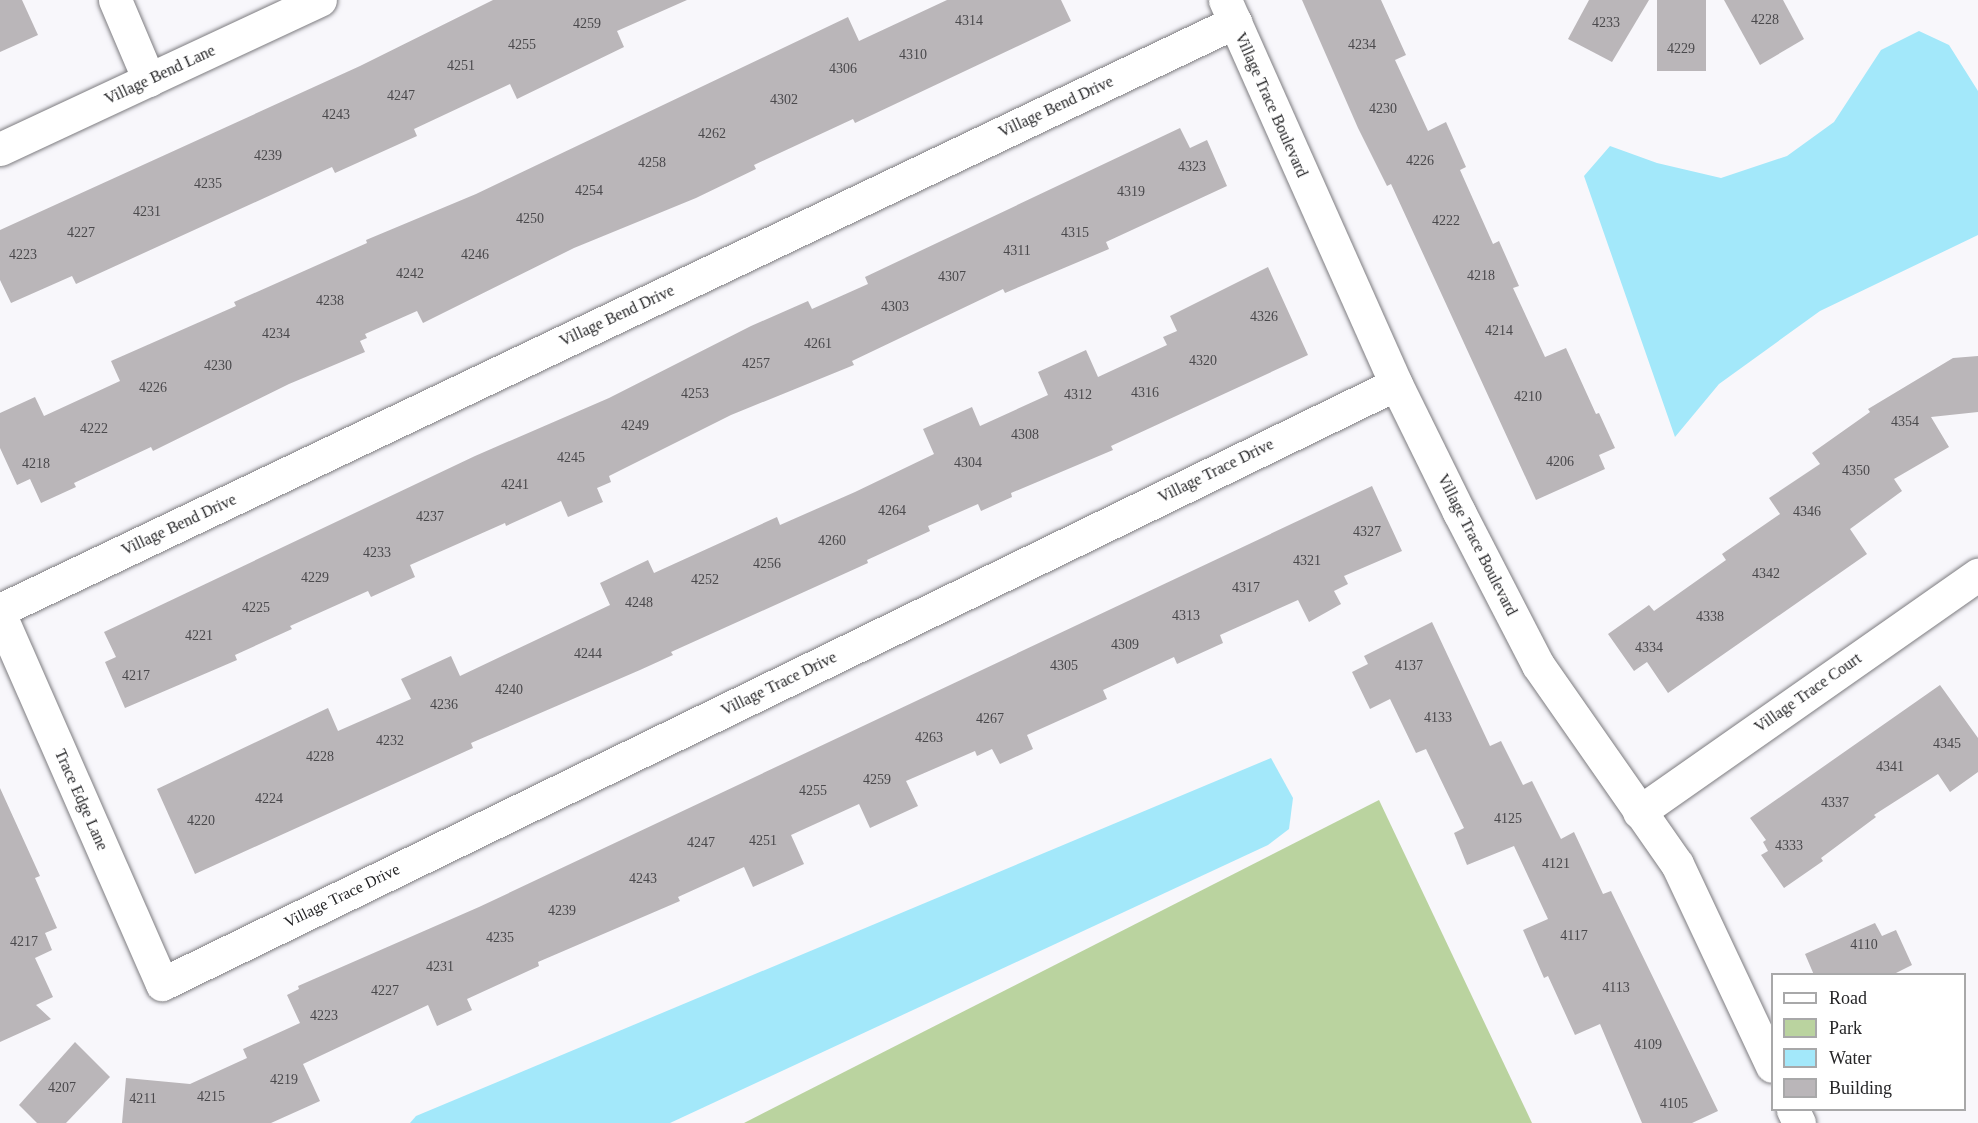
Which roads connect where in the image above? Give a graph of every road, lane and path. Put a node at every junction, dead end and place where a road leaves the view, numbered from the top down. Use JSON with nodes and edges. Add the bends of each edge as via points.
{"nodes":[{"id":1,"x":115,"y":0,"type":"edge"},
{"id":2,"x":320,"y":0,"type":"edge"},
{"id":3,"x":1230,"y":11,"type":"edge"},
{"id":4,"x":149,"y":80,"type":"junction"},
{"id":5,"x":0,"y":149,"type":"edge"},
{"id":6,"x":1396,"y":384,"type":"junction"},
{"id":7,"x":1978,"y":575,"type":"edge"},
{"id":8,"x":0,"y":610,"type":"edge"},
{"id":9,"x":0,"y":615,"type":"edge"},
{"id":10,"x":1639,"y":812,"type":"junction"},
{"id":11,"x":162,"y":984,"type":"joint"},
{"id":12,"x":1771,"y":1062,"type":"edge"}],
"edges":[{"from":1,"to":4,"type":"street"},
{"from":2,"to":4,"type":"street","name":"Village Bend Lane"},
{"from":3,"to":6,"type":"street","name":"Village Trace Boulevard"},
{"from":3,"to":8,"type":"street","name":"Village Bend Drive"},
{"from":4,"to":5,"type":"street","name":"Village Bend Lane"},
{"from":6,"to":10,"type":"street","name":"Village Trace Boulevard","via":[[1538,665]]},
{"from":6,"to":11,"type":"street","name":"Village Trace Drive"},
{"from":7,"to":10,"type":"street","name":"Village Trace Court"},
{"from":9,"to":11,"type":"street","name":"Trace Edge Lane"},
{"from":10,"to":12,"type":"street","name":"Village Trace Boulevard","via":[[1677,864]]}]}
